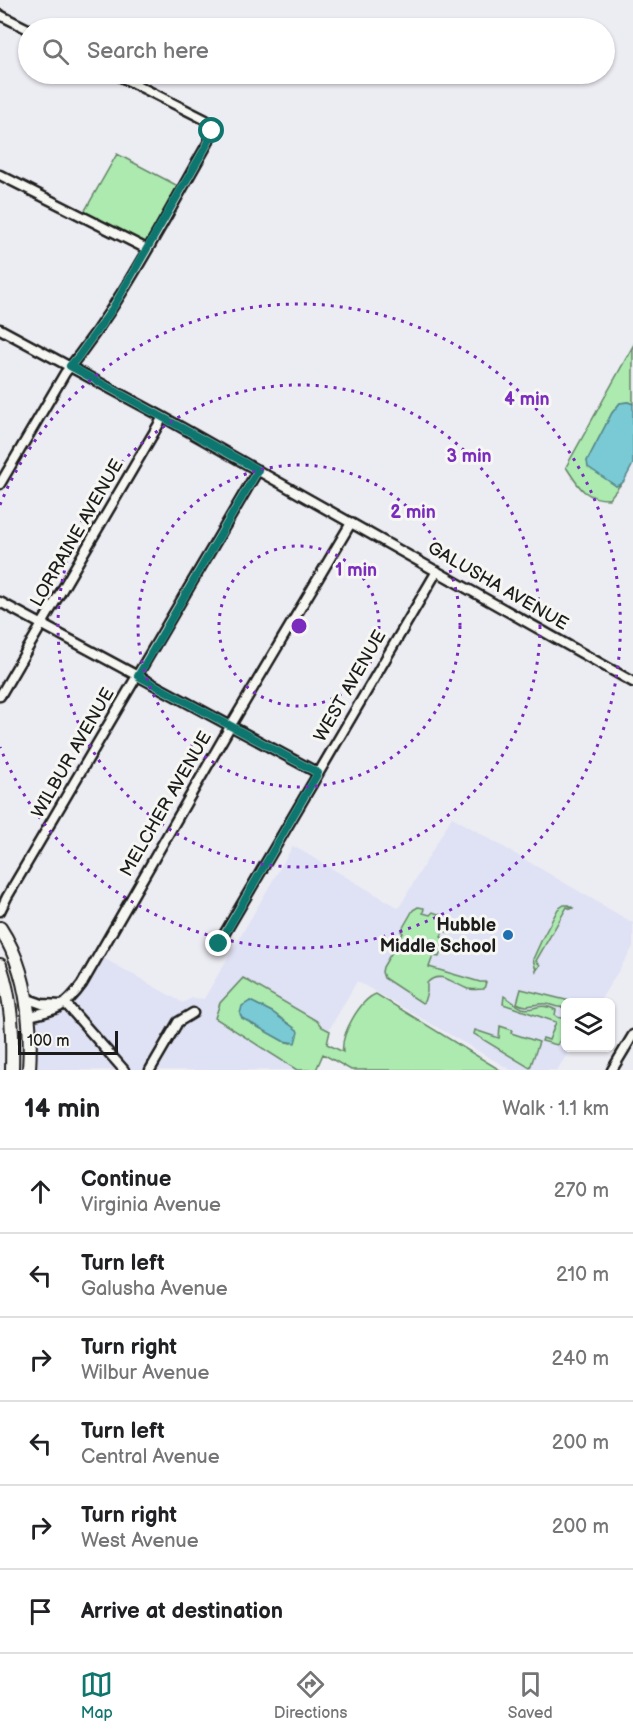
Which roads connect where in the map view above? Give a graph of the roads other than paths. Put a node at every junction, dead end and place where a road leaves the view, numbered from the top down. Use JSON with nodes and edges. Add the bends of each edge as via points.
{"nodes":[{"id":1,"x":0,"y":15,"type":"edge"},
{"id":2,"x":18,"y":24,"type":"edge"},
{"id":3,"x":135,"y":84,"type":"edge"},
{"id":4,"x":0,"y":175,"type":"edge"},
{"id":5,"x":147,"y":249,"type":"junction"},
{"id":6,"x":0,"y":329,"type":"edge"},
{"id":7,"x":70,"y":366,"type":"junction"},
{"id":8,"x":164,"y":417,"type":"junction"},
{"id":9,"x":258,"y":470,"type":"junction"},
{"id":10,"x":0,"y":484,"type":"edge"},
{"id":11,"x":351,"y":523,"type":"junction"},
{"id":12,"x":437,"y":571,"type":"junction"},
{"id":13,"x":0,"y":602,"type":"edge"},
{"id":14,"x":43,"y":625,"type":"junction"},
{"id":15,"x":138,"y":676,"type":"junction"},
{"id":16,"x":633,"y":682,"type":"edge"},
{"id":17,"x":0,"y":696,"type":"edge"},
{"id":18,"x":231,"y":725,"type":"junction"},
{"id":19,"x":318,"y":773,"type":"junction"},
{"id":20,"x":3,"y":900,"type":"edge"},
{"id":21,"x":0,"y":911,"type":"edge"},
{"id":22,"x":0,"y":928,"type":"edge"},
{"id":23,"x":219,"y":944,"type":"dead end"},
{"id":24,"x":0,"y":948,"type":"edge"},
{"id":25,"x":0,"y":965,"type":"edge"},
{"id":26,"x":25,"y":998,"type":"junction"},
{"id":27,"x":64,"y":1004,"type":"junction"},
{"id":28,"x":193,"y":1013,"type":"dead end"},
{"id":29,"x":29,"y":1016,"type":"junction"},
{"id":30,"x":633,"y":1035,"type":"edge"},
{"id":31,"x":12,"y":1070,"type":"edge"},
{"id":32,"x":28,"y":1070,"type":"edge"},
{"id":33,"x":124,"y":1070,"type":"edge"},
{"id":34,"x":150,"y":1070,"type":"edge"},
{"id":35,"x":612,"y":1070,"type":"edge"}],
"edges":[{"from":1,"to":2,"type":"street"},
{"from":3,"to":5,"type":"street","via":[[206,120],[212,131]]},
{"from":4,"to":5,"type":"street"},
{"from":5,"to":7,"type":"street","via":[[111,311]]},
{"from":6,"to":7,"type":"street","name":"GALUSHA AVENUE"},
{"from":7,"to":8,"type":"street","name":"GALUSHA AVENUE"},
{"from":7,"to":10,"type":"street"},
{"from":8,"to":9,"type":"street","name":"GALUSHA AVENUE"},
{"from":8,"to":14,"type":"street","name":"LORRAINE AVENUE"},
{"from":9,"to":11,"type":"street","name":"GALUSHA AVENUE"},
{"from":9,"to":15,"type":"street","name":"WILBUR AVENUE"},
{"from":11,"to":12,"type":"street","name":"GALUSHA AVENUE"},
{"from":11,"to":18,"type":"street","name":"MELCHER AVENUE"},
{"from":12,"to":16,"type":"street","name":"GALUSHA AVENUE"},
{"from":12,"to":19,"type":"street","name":"WEST AVENUE"},
{"from":13,"to":14,"type":"street"},
{"from":14,"to":15,"type":"street"},
{"from":14,"to":17,"type":"street","name":"LORRAINE AVENUE"},
{"from":15,"to":18,"type":"street"},
{"from":15,"to":20,"type":"street","name":"WILBUR AVENUE"},
{"from":18,"to":19,"type":"street"},
{"from":18,"to":27,"type":"street","name":"MELCHER AVENUE","via":[[82,984]]},
{"from":19,"to":23,"type":"street","name":"WEST AVENUE"},
{"from":20,"to":21,"type":"street","name":"WILBUR AVENUE"},
{"from":22,"to":26,"type":"main road","via":[[14,955]]},
{"from":24,"to":29,"type":"main road","via":[[12,971],[21,1006]]},
{"from":25,"to":31,"type":"main road","via":[[13,1022]]},
{"from":26,"to":27,"type":"street","via":[[42,1004]]},
{"from":26,"to":29,"type":"main road"},
{"from":27,"to":29,"type":"street"},
{"from":27,"to":33,"type":"street"},
{"from":28,"to":34,"type":"street","via":[[178,1022]]},
{"from":29,"to":32,"type":"main road"},
{"from":30,"to":35,"type":"street"}]}
